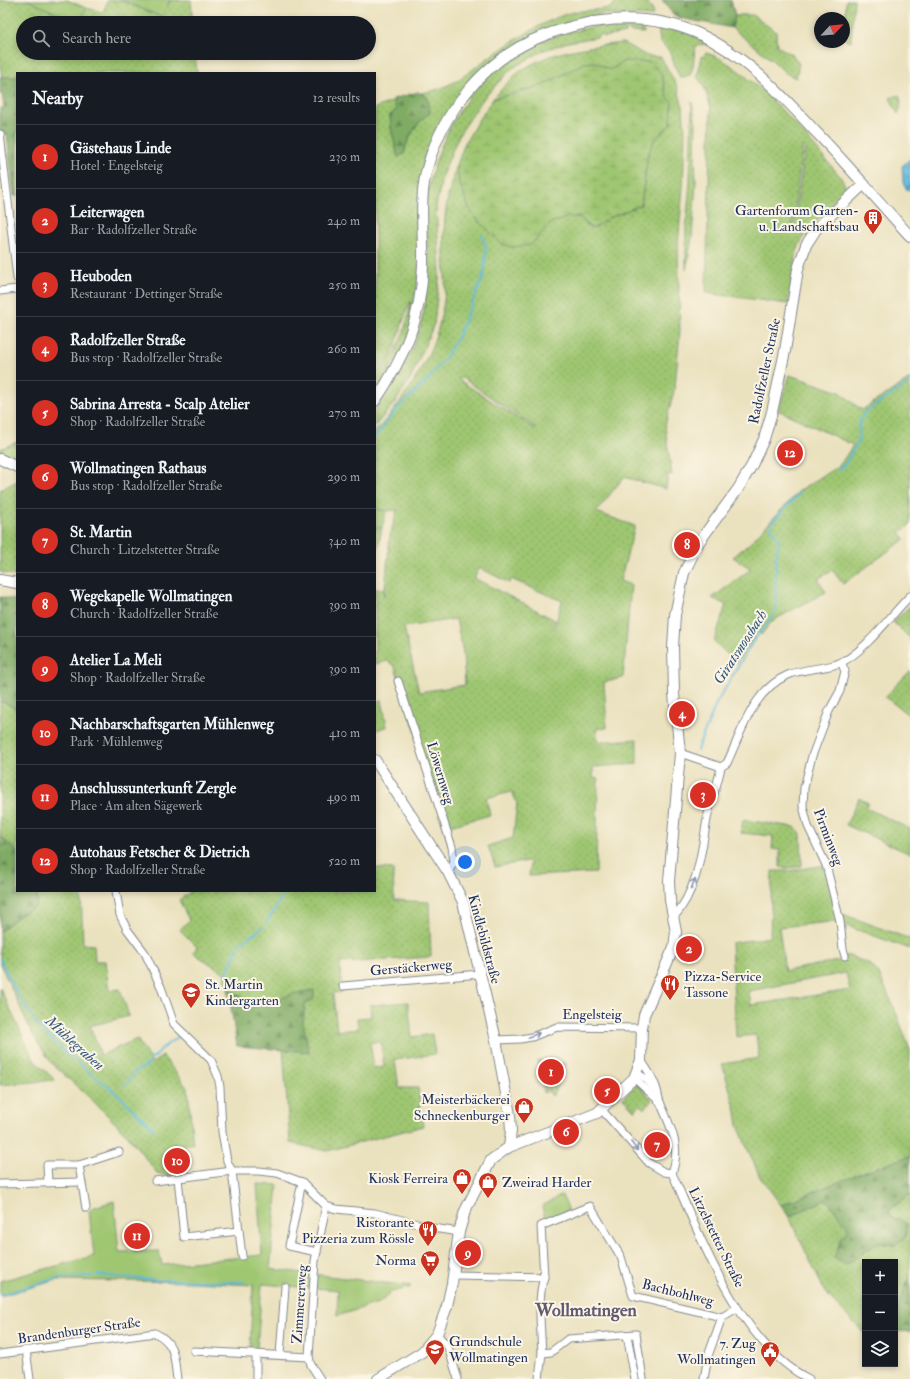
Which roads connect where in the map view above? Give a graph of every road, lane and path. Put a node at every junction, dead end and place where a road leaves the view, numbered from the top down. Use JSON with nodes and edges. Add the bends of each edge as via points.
{"nodes":[{"id":1,"x":0,"y":134,"type":"edge"},
{"id":2,"x":1,"y":154,"type":"edge"},
{"id":3,"x":864,"y":184,"type":"junction"},
{"id":4,"x":910,"y":236,"type":"edge"},
{"id":5,"x":16,"y":270,"type":"edge"},
{"id":6,"x":16,"y":289,"type":"edge"},
{"id":7,"x":0,"y":291,"type":"edge"},
{"id":8,"x":376,"y":399,"type":"edge"},
{"id":9,"x":0,"y":459,"type":"edge"},
{"id":10,"x":16,"y":467,"type":"edge"},
{"id":11,"x":0,"y":580,"type":"edge"},
{"id":12,"x":16,"y":583,"type":"edge"},
{"id":13,"x":910,"y":596,"type":"edge"},
{"id":14,"x":841,"y":662,"type":"junction"},
{"id":15,"x":398,"y":681,"type":"dead end"},
{"id":16,"x":680,"y":753,"type":"junction"},
{"id":17,"x":376,"y":762,"type":"edge"},
{"id":18,"x":721,"y":767,"type":"junction"},
{"id":19,"x":448,"y":872,"type":"junction"},
{"id":20,"x":116,"y":892,"type":"edge"},
{"id":21,"x":674,"y":917,"type":"junction"},
{"id":22,"x":846,"y":956,"type":"dead end"},
{"id":23,"x":480,"y":974,"type":"junction"},
{"id":24,"x":343,"y":986,"type":"dead end"},
{"id":25,"x":642,"y":1028,"type":"junction"},
{"id":26,"x":496,"y":1040,"type":"junction"},
{"id":27,"x":641,"y":1060,"type":"junction"},
{"id":28,"x":635,"y":1075,"type":"junction"},
{"id":29,"x":659,"y":1098,"type":"junction"},
{"id":30,"x":601,"y":1109,"type":"junction"},
{"id":31,"x":509,"y":1147,"type":"junction"},
{"id":32,"x":119,"y":1152,"type":"dead end"},
{"id":33,"x":79,"y":1165,"type":"junction"},
{"id":34,"x":232,"y":1171,"type":"junction"},
{"id":35,"x":672,"y":1173,"type":"junction"},
{"id":36,"x":178,"y":1178,"type":"junction"},
{"id":37,"x":155,"y":1181,"type":"dead end"},
{"id":38,"x":48,"y":1182,"type":"junction"},
{"id":39,"x":81,"y":1182,"type":"junction"},
{"id":40,"x":302,"y":1182,"type":"junction"},
{"id":41,"x":0,"y":1184,"type":"edge"},
{"id":42,"x":326,"y":1206,"type":"junction"},
{"id":43,"x":86,"y":1208,"type":"dead end"},
{"id":44,"x":239,"y":1231,"type":"junction"},
{"id":45,"x":459,"y":1232,"type":"junction"},
{"id":46,"x":317,"y":1252,"type":"junction"},
{"id":47,"x":242,"y":1256,"type":"dead end"},
{"id":48,"x":454,"y":1275,"type":"junction"},
{"id":49,"x":544,"y":1277,"type":"junction"},
{"id":50,"x":285,"y":1287,"type":"dead end"},
{"id":51,"x":737,"y":1308,"type":"junction"},
{"id":52,"x":722,"y":1317,"type":"junction"},
{"id":53,"x":437,"y":1334,"type":"junction"},
{"id":54,"x":627,"y":1335,"type":"junction"},
{"id":55,"x":26,"y":1350,"type":"junction"},
{"id":56,"x":194,"y":1351,"type":"dead end"},
{"id":57,"x":0,"y":1354,"type":"edge"},
{"id":58,"x":256,"y":1354,"type":"junction"},
{"id":59,"x":542,"y":1354,"type":"junction"},
{"id":60,"x":280,"y":1355,"type":"junction"},
{"id":61,"x":309,"y":1356,"type":"junction"},
{"id":62,"x":806,"y":1378,"type":"edge"},
{"id":63,"x":30,"y":1379,"type":"edge"},
{"id":64,"x":177,"y":1379,"type":"edge"},
{"id":65,"x":256,"y":1379,"type":"edge"},
{"id":66,"x":320,"y":1379,"type":"edge"},
{"id":67,"x":378,"y":1379,"type":"edge"},
{"id":68,"x":458,"y":1379,"type":"edge"},
{"id":69,"x":539,"y":1379,"type":"edge"},
{"id":70,"x":634,"y":1379,"type":"edge"},
{"id":71,"x":643,"y":1379,"type":"edge"},
{"id":72,"x":704,"y":1379,"type":"edge"}],
"edges":[{"from":1,"to":2,"type":"street"},
{"from":2,"to":5,"type":"street"},
{"from":3,"to":4,"type":"main road"},
{"from":3,"to":8,"type":"main road","via":[[765,79],[703,36],[670,24],[623,19],[588,22],[550,33],[507,54],[483,75],[447,119],[428,165],[421,204],[423,266],[419,306],[402,358]]},
{"from":3,"to":16,"type":"main road","name":"Radolfzeller Straße","via":[[817,228],[806,245],[798,269],[785,351],[764,438],[752,466],[699,542],[684,573],[675,615],[673,654]]},
{"from":6,"to":7,"type":"street"},
{"from":9,"to":10,"type":"main road"},
{"from":11,"to":12,"type":"main road"},
{"from":13,"to":14,"type":"street","via":[[868,640]]},
{"from":14,"to":18,"type":"street","via":[[788,675],[770,687],[758,699],[727,763]]},
{"from":14,"to":22,"type":"street","name":"Pirminweg","via":[[845,671],[840,691],[829,711],[812,756],[804,788],[803,806],[808,826],[826,865],[839,913]]},
{"from":15,"to":19,"type":"street","name":"Löwernweg","via":[[452,847],[454,862]]},
{"from":16,"to":18,"type":"street"},
{"from":16,"to":21,"type":"main road","name":"Radolfzeller Straße","via":[[669,869],[670,900]]},
{"from":17,"to":19,"type":"main road","name":"Kindlebildstraße"},
{"from":21,"to":18,"type":"street","one_way":true,"via":[[695,881]]},
{"from":19,"to":23,"type":"main road","name":"Kindlebildstraße","via":[[463,902]]},
{"from":20,"to":34,"type":"street","via":[[120,915],[126,929],[145,953],[174,1024],[211,1060],[218,1076],[222,1132],[227,1161]]},
{"from":21,"to":25,"type":"main road","name":"Radolfzeller Straße","via":[[676,932],[670,960],[648,1004]]},
{"from":23,"to":24,"type":"street","name":"Gerstäckerweg"},
{"from":23,"to":26,"type":"main road","name":"Kindlebildstraße"},
{"from":26,"to":25,"type":"street","name":"Engelsteig","one_way":true,"via":[[532,1037],[557,1027]]},
{"from":25,"to":27,"type":"main road","name":"Radolfzeller Straße"},
{"from":26,"to":31,"type":"main road","name":"Kindlebildstraße","via":[[510,1115]]},
{"from":27,"to":28,"type":"main road","name":"Radolfzeller Straße"},
{"from":27,"to":29,"type":"street","via":[[656,1086]]},
{"from":28,"to":29,"type":"street"},
{"from":28,"to":30,"type":"main road","name":"Radolfzeller Straße"},
{"from":29,"to":35,"type":"street","via":[[676,1145]]},
{"from":30,"to":31,"type":"main road","name":"Radolfzeller Straße","via":[[580,1120]]},
{"from":30,"to":35,"type":"street","one_way":true,"via":[[649,1163],[664,1172]]},
{"from":31,"to":45,"type":"main road","name":"Radolfzeller Straße","via":[[499,1152],[488,1164],[465,1211]]},
{"from":32,"to":33,"type":"street"},
{"from":33,"to":38,"type":"street","via":[[47,1165]]},
{"from":33,"to":39,"type":"street"},
{"from":34,"to":36,"type":"street"},
{"from":34,"to":40,"type":"street","via":[[260,1170]]},
{"from":34,"to":44,"type":"street"},
{"from":35,"to":51,"type":"street","name":"Litzelstetter Straße","via":[[694,1225]]},
{"from":36,"to":37,"type":"street"},
{"from":36,"to":44,"type":"street","via":[[184,1237]]},
{"from":38,"to":39,"type":"street"},
{"from":38,"to":41,"type":"street"},
{"from":39,"to":43,"type":"street"},
{"from":40,"to":42,"type":"street"},
{"from":40,"to":46,"type":"street","via":[[289,1246]]},
{"from":42,"to":45,"type":"street","via":[[375,1213]]},
{"from":42,"to":46,"type":"street","name":"Zimmererweg"},
{"from":44,"to":47,"type":"street"},
{"from":45,"to":48,"type":"main road","name":"Radolfzeller Straße"},
{"from":46,"to":61,"type":"street","name":"Zimmererweg"},
{"from":48,"to":49,"type":"street"},
{"from":48,"to":53,"type":"main road","name":"Radolfzeller Straße"},
{"from":49,"to":52,"type":"street","name":"Bachbohlweg","via":[[540,1226],[590,1206],[621,1257],[633,1296]]},
{"from":49,"to":59,"type":"street","via":[[541,1315]]},
{"from":50,"to":60,"type":"street"},
{"from":51,"to":52,"type":"street"},
{"from":51,"to":62,"type":"street","name":"Litzelstetter Straße","via":[[752,1330]]},
{"from":52,"to":72,"type":"street","via":[[708,1356]]},
{"from":53,"to":67,"type":"main road","name":"Radolfzeller Straße","via":[[422,1352]]},
{"from":53,"to":68,"type":"street","via":[[448,1347]]},
{"from":54,"to":59,"type":"street","via":[[568,1339],[551,1352]]},
{"from":54,"to":70,"type":"street"},
{"from":54,"to":71,"type":"street","via":[[636,1334]]},
{"from":55,"to":57,"type":"street","name":"Brandenburger Straße"},
{"from":55,"to":63,"type":"street"},
{"from":55,"to":64,"type":"street","name":"Brandenburger Straße","via":[[155,1333],[165,1338],[173,1349]]},
{"from":56,"to":58,"type":"street"},
{"from":58,"to":60,"type":"street"},
{"from":58,"to":65,"type":"street"},
{"from":59,"to":69,"type":"street"},
{"from":60,"to":61,"type":"street"},
{"from":61,"to":66,"type":"street","name":"Zimmererweg","via":[[311,1365]]}]}
